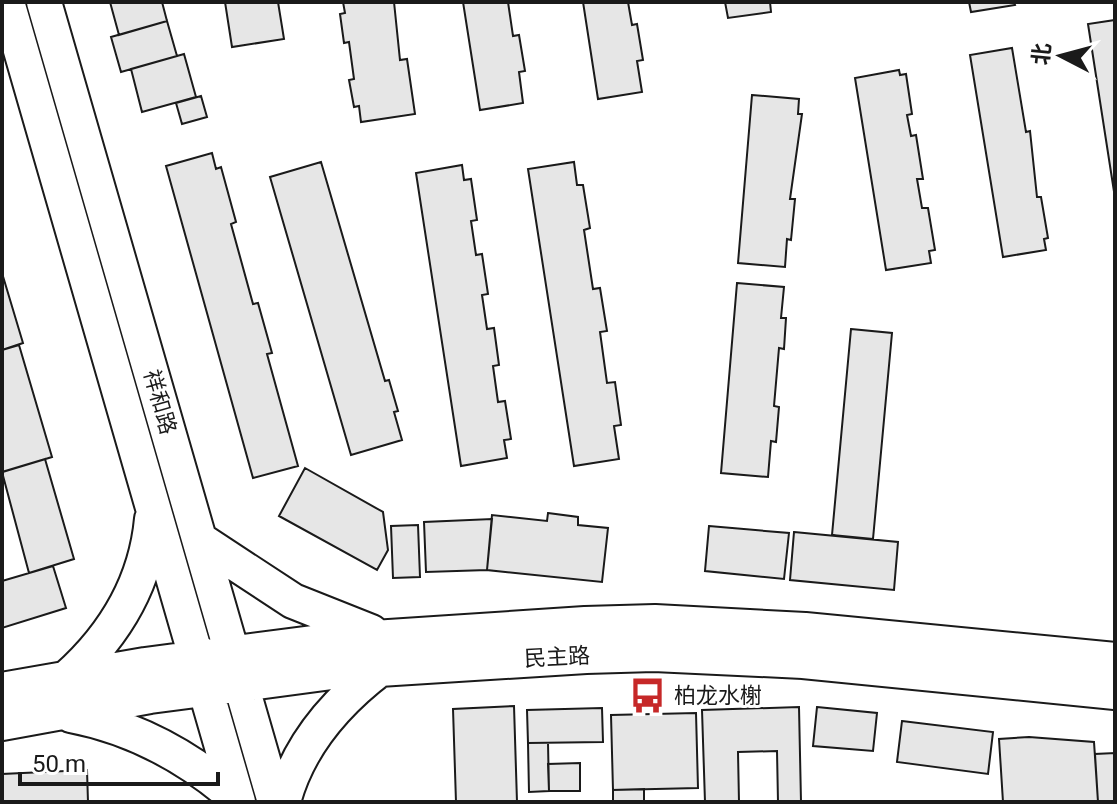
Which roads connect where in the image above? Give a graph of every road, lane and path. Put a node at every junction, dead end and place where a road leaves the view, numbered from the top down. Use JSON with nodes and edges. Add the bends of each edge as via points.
{"nodes":[{"id":1,"x":7,"y":2,"type":"edge"},
{"id":2,"x":44,"y":2,"type":"edge"},
{"id":3,"x":154,"y":507,"type":"junction"},
{"id":4,"x":200,"y":540,"type":"junction"},
{"id":5,"x":382,"y":652,"type":"junction"},
{"id":6,"x":1115,"y":660,"type":"edge"},
{"id":7,"x":236,"y":668,"type":"junction"},
{"id":8,"x":201,"y":673,"type":"junction"},
{"id":9,"x":67,"y":678,"type":"junction"},
{"id":10,"x":2,"y":690,"type":"edge"},
{"id":11,"x":1115,"y":692,"type":"edge"},
{"id":12,"x":55,"y":712,"type":"junction"},
{"id":13,"x":2,"y":723,"type":"edge"},
{"id":14,"x":237,"y":801,"type":"edge"},
{"id":15,"x":275,"y":802,"type":"edge"},
{"id":16,"x":283,"y":802,"type":"edge"}],
"edges":[{"from":1,"to":3,"type":"main road","name":"祥和路"},
{"from":2,"to":4,"type":"main road","name":"祥和路"},
{"from":3,"to":8,"type":"main road","name":"祥和路"},
{"from":3,"to":9,"type":"main road","via":[[135,588],[107,637]]},
{"from":4,"to":5,"type":"main road"},
{"from":4,"to":7,"type":"main road","name":"祥和路"},
{"from":5,"to":6,"type":"main road","name":"民主路","via":[[655,622],[805,630]]},
{"from":5,"to":7,"type":"main road","name":"民主路"},
{"from":5,"to":11,"type":"main road","name":"民主路","via":[[803,661]]},
{"from":5,"to":16,"type":"main road","via":[[316,732]]},
{"from":7,"to":8,"type":"main road","name":"民主路"},
{"from":7,"to":15,"type":"main road","name":"祥和路"},
{"from":8,"to":9,"type":"main road","name":"民主路"},
{"from":8,"to":12,"type":"main road","name":"民主路"},
{"from":8,"to":14,"type":"main road","name":"祥和路"},
{"from":9,"to":10,"type":"main road","name":"民主路"},
{"from":12,"to":13,"type":"main road","name":"民主路"},
{"from":12,"to":14,"type":"main road","via":[[154,742],[192,764]]}]}
